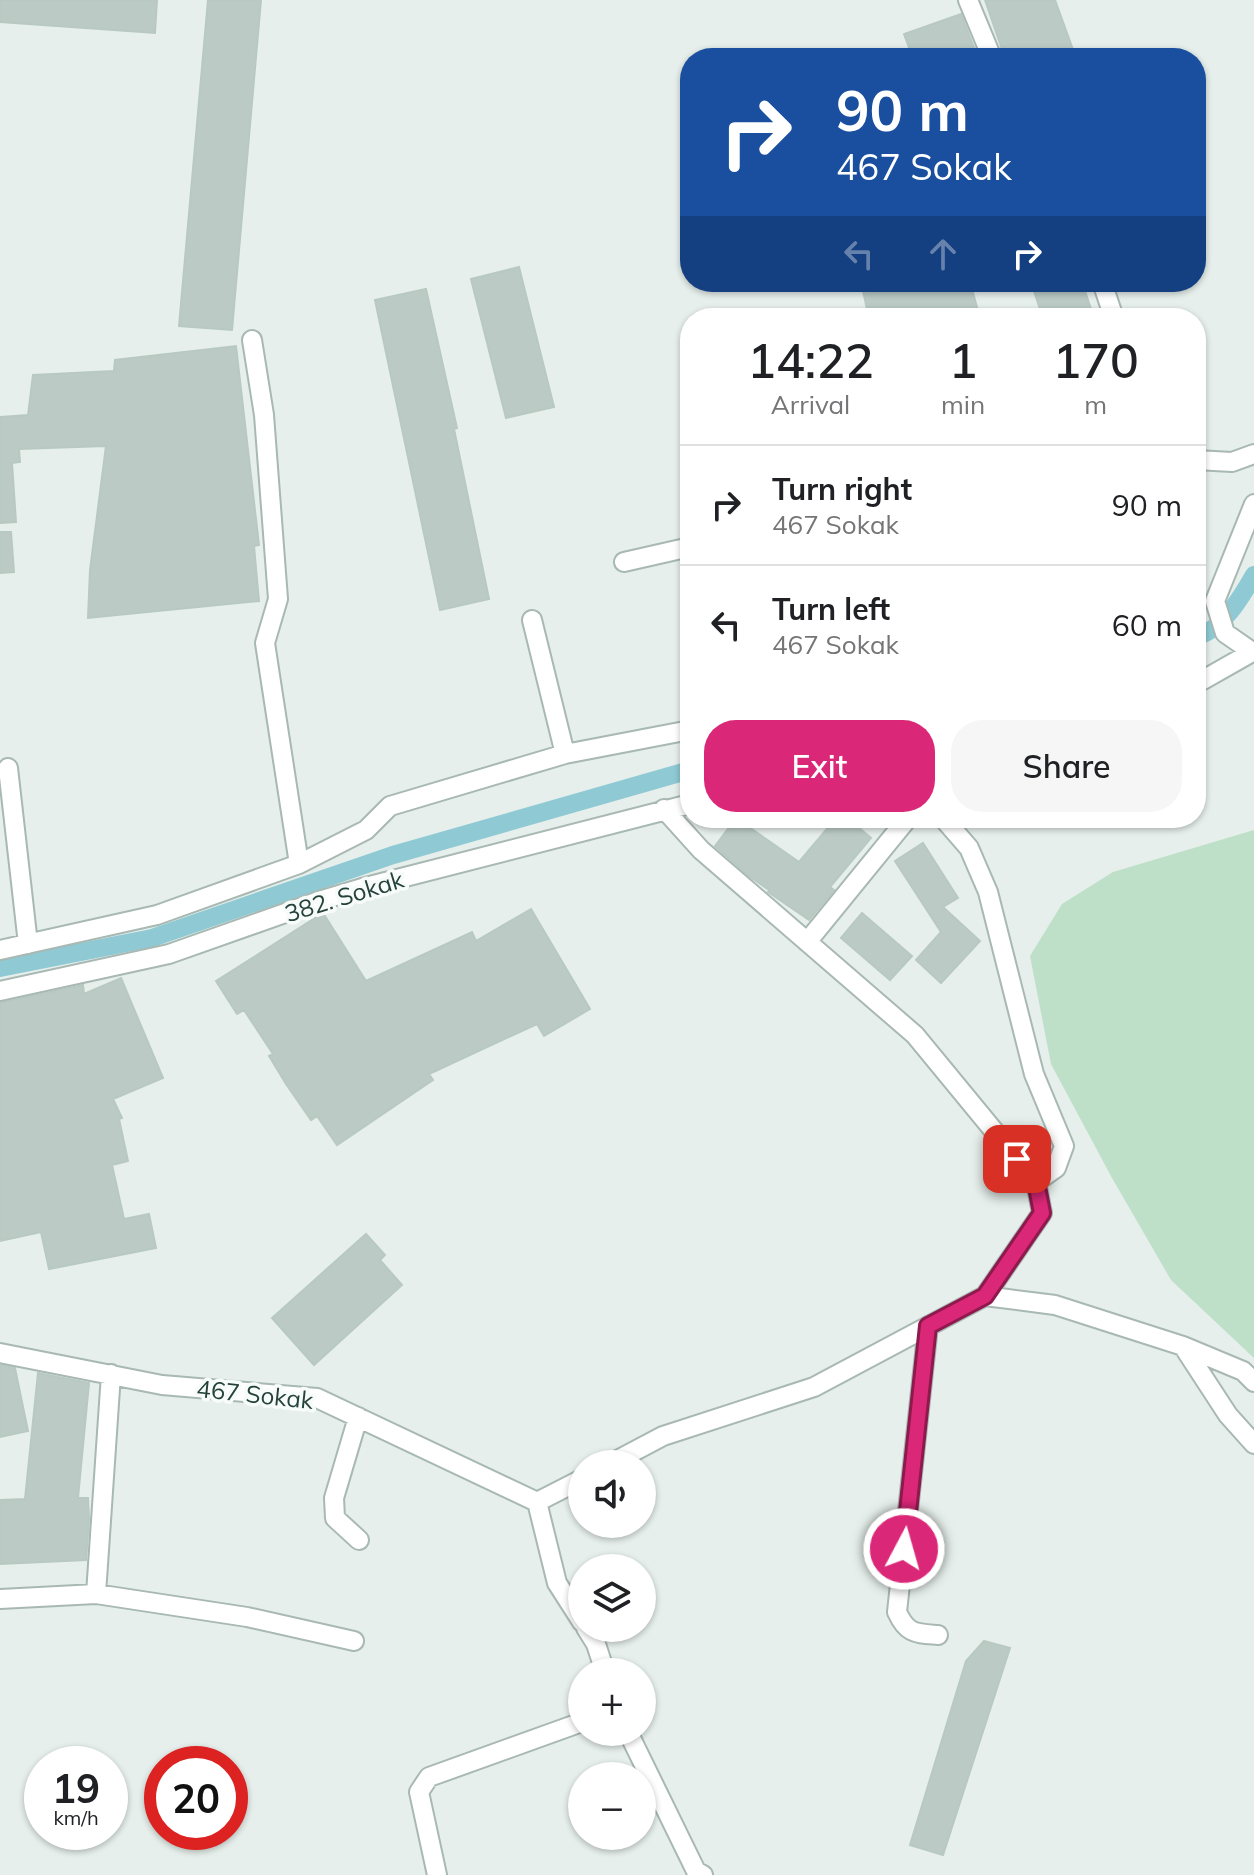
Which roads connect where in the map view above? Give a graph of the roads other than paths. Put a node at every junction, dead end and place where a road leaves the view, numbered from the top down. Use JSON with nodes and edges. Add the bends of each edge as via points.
{"nodes":[{"id":1,"x":968,"y":0,"type":"edge"},
{"id":2,"x":988,"y":48,"type":"edge"},
{"id":3,"x":252,"y":340,"type":"dead end"},
{"id":4,"x":1254,"y":454,"type":"edge"},
{"id":5,"x":1206,"y":461,"type":"edge"},
{"id":6,"x":1254,"y":504,"type":"edge"},
{"id":7,"x":680,"y":549,"type":"edge"},
{"id":8,"x":624,"y":562,"type":"dead end"},
{"id":9,"x":532,"y":620,"type":"dead end"},
{"id":10,"x":1252,"y":651,"type":"edge"},
{"id":11,"x":1206,"y":678,"type":"edge"},
{"id":12,"x":680,"y":732,"type":"edge"},
{"id":13,"x":565,"y":754,"type":"junction"},
{"id":14,"x":8,"y":768,"type":"dead end"},
{"id":15,"x":680,"y":806,"type":"edge"},
{"id":16,"x":664,"y":809,"type":"junction"},
{"id":17,"x":680,"y":827,"type":"edge"},
{"id":18,"x":681,"y":828,"type":"edge"},
{"id":19,"x":900,"y":828,"type":"edge"},
{"id":20,"x":952,"y":828,"type":"edge"},
{"id":21,"x":299,"y":864,"type":"junction"},
{"id":22,"x":807,"y":942,"type":"junction"},
{"id":23,"x":28,"y":944,"type":"junction"},
{"id":24,"x":0,"y":950,"type":"edge"},
{"id":25,"x":0,"y":991,"type":"edge"},
{"id":26,"x":1036,"y":1182,"type":"junction"},
{"id":27,"x":985,"y":1296,"type":"junction"},
{"id":28,"x":928,"y":1326,"type":"junction"},
{"id":29,"x":1183,"y":1346,"type":"junction"},
{"id":30,"x":0,"y":1353,"type":"edge"},
{"id":31,"x":111,"y":1374,"type":"junction"},
{"id":32,"x":1254,"y":1382,"type":"edge"},
{"id":33,"x":358,"y":1417,"type":"junction"},
{"id":34,"x":1254,"y":1444,"type":"edge"},
{"id":35,"x":636,"y":1450,"type":"edge"},
{"id":36,"x":568,"y":1486,"type":"edge"},
{"id":37,"x":537,"y":1502,"type":"junction"},
{"id":38,"x":359,"y":1540,"type":"dead end"},
{"id":39,"x":96,"y":1594,"type":"junction"},
{"id":40,"x":0,"y":1599,"type":"edge"},
{"id":41,"x":568,"y":1600,"type":"edge"},
{"id":42,"x":938,"y":1635,"type":"dead end"},
{"id":43,"x":354,"y":1641,"type":"dead end"},
{"id":44,"x":568,"y":1727,"type":"edge"},
{"id":45,"x":635,"y":1746,"type":"edge"},
{"id":46,"x":437,"y":1875,"type":"edge"},
{"id":47,"x":703,"y":1875,"type":"edge"}],
"edges":[{"from":1,"to":2,"type":"street"},
{"from":3,"to":21,"type":"street","via":[[264,415],[278,599],[265,643]]},
{"from":4,"to":5,"type":"street","via":[[1232,462]]},
{"from":6,"to":10,"type":"street","via":[[1215,601],[1225,633]]},
{"from":7,"to":8,"type":"street"},
{"from":9,"to":13,"type":"street"},
{"from":10,"to":11,"type":"street"},
{"from":12,"to":13,"type":"street"},
{"from":13,"to":21,"type":"street","via":[[390,806],[366,830]]},
{"from":14,"to":23,"type":"street"},
{"from":15,"to":16,"type":"street","name":"382. Sokak"},
{"from":16,"to":17,"type":"street"},
{"from":16,"to":25,"type":"street","name":"382. Sokak","via":[[335,896],[169,954]]},
{"from":18,"to":22,"type":"street"},
{"from":19,"to":22,"type":"street"},
{"from":20,"to":26,"type":"street","via":[[969,848],[988,892],[1034,1074],[1064,1146],[1056,1168]]},
{"from":21,"to":23,"type":"street","via":[[157,915]]},
{"from":22,"to":26,"type":"street","via":[[915,1035]]},
{"from":23,"to":24,"type":"street"},
{"from":26,"to":27,"type":"street","via":[[1042,1213]]},
{"from":27,"to":28,"type":"street"},
{"from":27,"to":29,"type":"street","via":[[1055,1305]]},
{"from":28,"to":35,"type":"street","via":[[814,1387],[663,1436]]},
{"from":28,"to":42,"type":"street","via":[[897,1612],[903,1625],[916,1633]]},
{"from":29,"to":32,"type":"street","via":[[1243,1371]]},
{"from":29,"to":34,"type":"street","via":[[1228,1415]]},
{"from":30,"to":31,"type":"street","name":"467 Sokak"},
{"from":31,"to":33,"type":"street","name":"467 Sokak","via":[[162,1385],[317,1398]]},
{"from":31,"to":39,"type":"street"},
{"from":33,"to":37,"type":"street","name":"467 Sokak"},
{"from":33,"to":38,"type":"street","via":[[334,1498],[335,1518]]},
{"from":36,"to":37,"type":"street"},
{"from":37,"to":41,"type":"street","via":[[557,1583]]},
{"from":39,"to":40,"type":"street"},
{"from":39,"to":43,"type":"street","via":[[247,1617]]},
{"from":44,"to":46,"type":"street","via":[[429,1777],[419,1792]]},
{"from":45,"to":47,"type":"street","via":[[696,1871]]}]}
